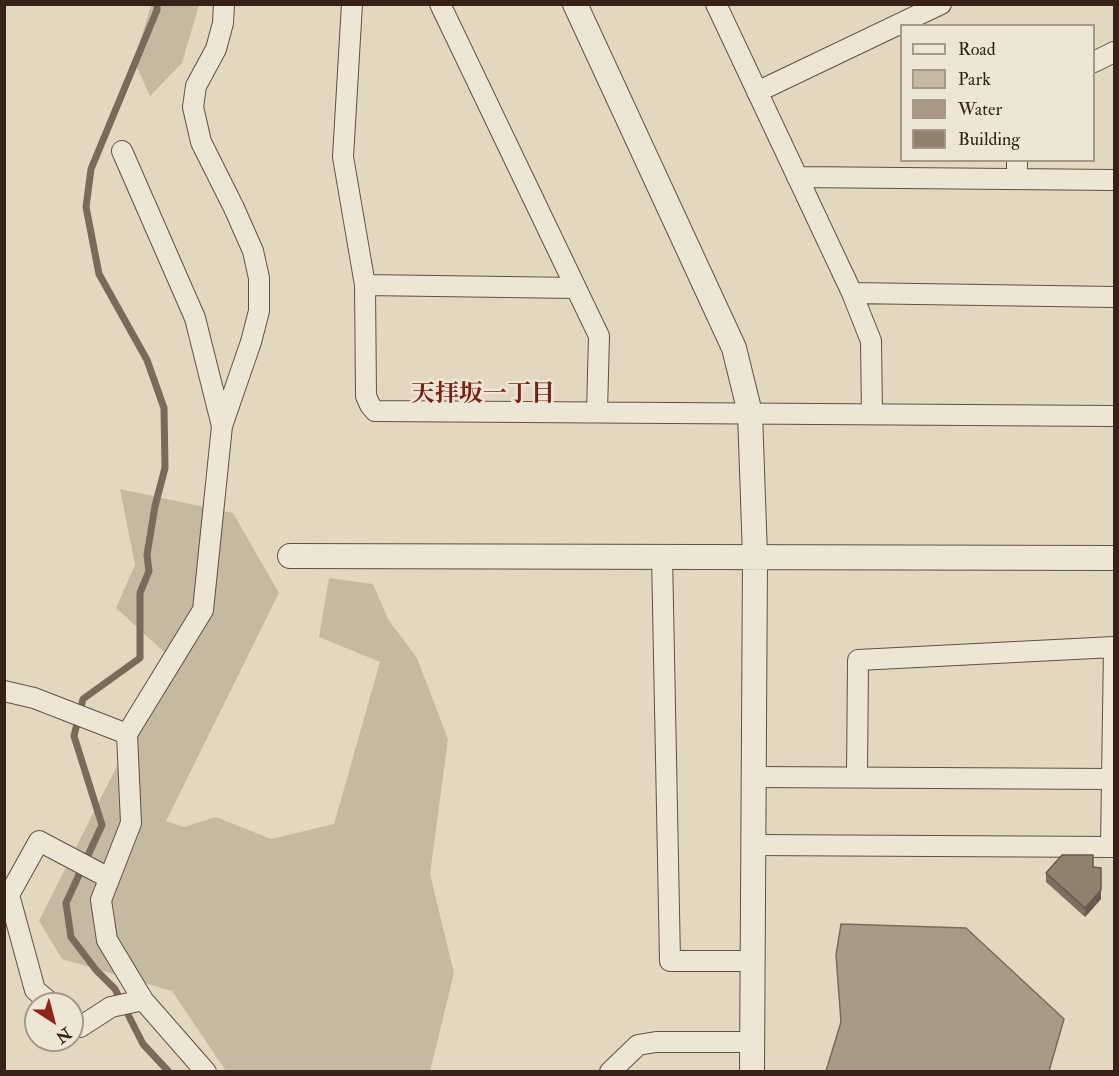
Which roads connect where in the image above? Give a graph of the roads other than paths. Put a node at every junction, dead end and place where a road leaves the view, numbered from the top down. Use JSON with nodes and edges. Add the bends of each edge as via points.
{"nodes":[{"id":1,"x":224,"y":4,"type":"edge"},
{"id":2,"x":352,"y":4,"type":"edge"},
{"id":3,"x":440,"y":4,"type":"edge"},
{"id":4,"x":575,"y":4,"type":"edge"},
{"id":5,"x":716,"y":4,"type":"edge"},
{"id":6,"x":941,"y":4,"type":"edge"},
{"id":7,"x":1114,"y":52,"type":"edge"},
{"id":8,"x":1095,"y":62,"type":"edge"},
{"id":9,"x":757,"y":92,"type":"junction"},
{"id":10,"x":122,"y":151,"type":"dead end"},
{"id":11,"x":1017,"y":170,"type":"edge"},
{"id":12,"x":797,"y":177,"type":"junction"},
{"id":13,"x":1114,"y":180,"type":"edge"},
{"id":14,"x":365,"y":285,"type":"junction"},
{"id":15,"x":576,"y":288,"type":"junction"},
{"id":16,"x":852,"y":293,"type":"junction"},
{"id":17,"x":1114,"y":297,"type":"edge"},
{"id":18,"x":597,"y":412,"type":"junction"},
{"id":19,"x":750,"y":413,"type":"junction"},
{"id":20,"x":872,"y":413,"type":"junction"},
{"id":21,"x":1114,"y":416,"type":"edge"},
{"id":22,"x":222,"y":426,"type":"junction"},
{"id":23,"x":662,"y":555,"type":"junction"},
{"id":24,"x":290,"y":556,"type":"dead end"},
{"id":25,"x":755,"y":556,"type":"junction"},
{"id":26,"x":1114,"y":558,"type":"edge"},
{"id":27,"x":4,"y":691,"type":"edge"},
{"id":28,"x":127,"y":734,"type":"junction"},
{"id":29,"x":755,"y":777,"type":"junction"},
{"id":30,"x":857,"y":777,"type":"junction"},
{"id":31,"x":1112,"y":779,"type":"junction"},
{"id":32,"x":753,"y":845,"type":"junction"},
{"id":33,"x":1113,"y":847,"type":"edge"},
{"id":34,"x":110,"y":878,"type":"junction"},
{"id":35,"x":753,"y":961,"type":"junction"},
{"id":36,"x":37,"y":992,"type":"edge"},
{"id":37,"x":143,"y":1000,"type":"junction"},
{"id":38,"x":84,"y":1024,"type":"edge"},
{"id":39,"x":752,"y":1042,"type":"junction"},
{"id":40,"x":206,"y":1071,"type":"edge"},
{"id":41,"x":610,"y":1071,"type":"edge"},
{"id":42,"x":752,"y":1071,"type":"edge"}],
"edges":[{"from":1,"to":22,"type":"street","via":[[216,49],[196,86],[193,107],[201,142],[253,251],[259,278],[259,311]]},
{"from":2,"to":14,"type":"street","via":[[343,157]]},
{"from":3,"to":15,"type":"street"},
{"from":4,"to":19,"type":"street","via":[[734,348]]},
{"from":5,"to":9,"type":"street"},
{"from":6,"to":9,"type":"street"},
{"from":7,"to":8,"type":"street"},
{"from":9,"to":12,"type":"street"},
{"from":10,"to":22,"type":"street","via":[[195,318]]},
{"from":11,"to":12,"type":"street"},
{"from":11,"to":13,"type":"street"},
{"from":12,"to":16,"type":"street"},
{"from":14,"to":15,"type":"street"},
{"from":14,"to":18,"type":"street","via":[[366,396],[375,411]]},
{"from":15,"to":18,"type":"street","via":[[599,336]]},
{"from":16,"to":17,"type":"street"},
{"from":16,"to":20,"type":"street","via":[[872,341]]},
{"from":18,"to":19,"type":"street"},
{"from":19,"to":20,"type":"street"},
{"from":19,"to":25,"type":"street"},
{"from":20,"to":21,"type":"street"},
{"from":22,"to":28,"type":"street","via":[[203,610]]},
{"from":23,"to":24,"type":"street"},
{"from":23,"to":25,"type":"street"},
{"from":23,"to":35,"type":"street","via":[[670,960]]},
{"from":25,"to":26,"type":"street"},
{"from":25,"to":29,"type":"street"},
{"from":27,"to":28,"type":"street","via":[[34,698]]},
{"from":28,"to":34,"type":"street","via":[[131,823]]},
{"from":29,"to":30,"type":"street"},
{"from":29,"to":32,"type":"street"},
{"from":30,"to":31,"type":"street"},
{"from":30,"to":31,"type":"street","via":[[858,660],[1114,647]]},
{"from":31,"to":33,"type":"street"},
{"from":32,"to":33,"type":"street"},
{"from":32,"to":35,"type":"street"},
{"from":34,"to":36,"type":"street","via":[[39,841],[9,895]]},
{"from":34,"to":37,"type":"street","via":[[101,900],[106,940]]},
{"from":35,"to":39,"type":"street"},
{"from":37,"to":38,"type":"street","via":[[111,1007]]},
{"from":37,"to":40,"type":"street"},
{"from":39,"to":41,"type":"street","via":[[638,1045]]},
{"from":39,"to":42,"type":"street"}]}
